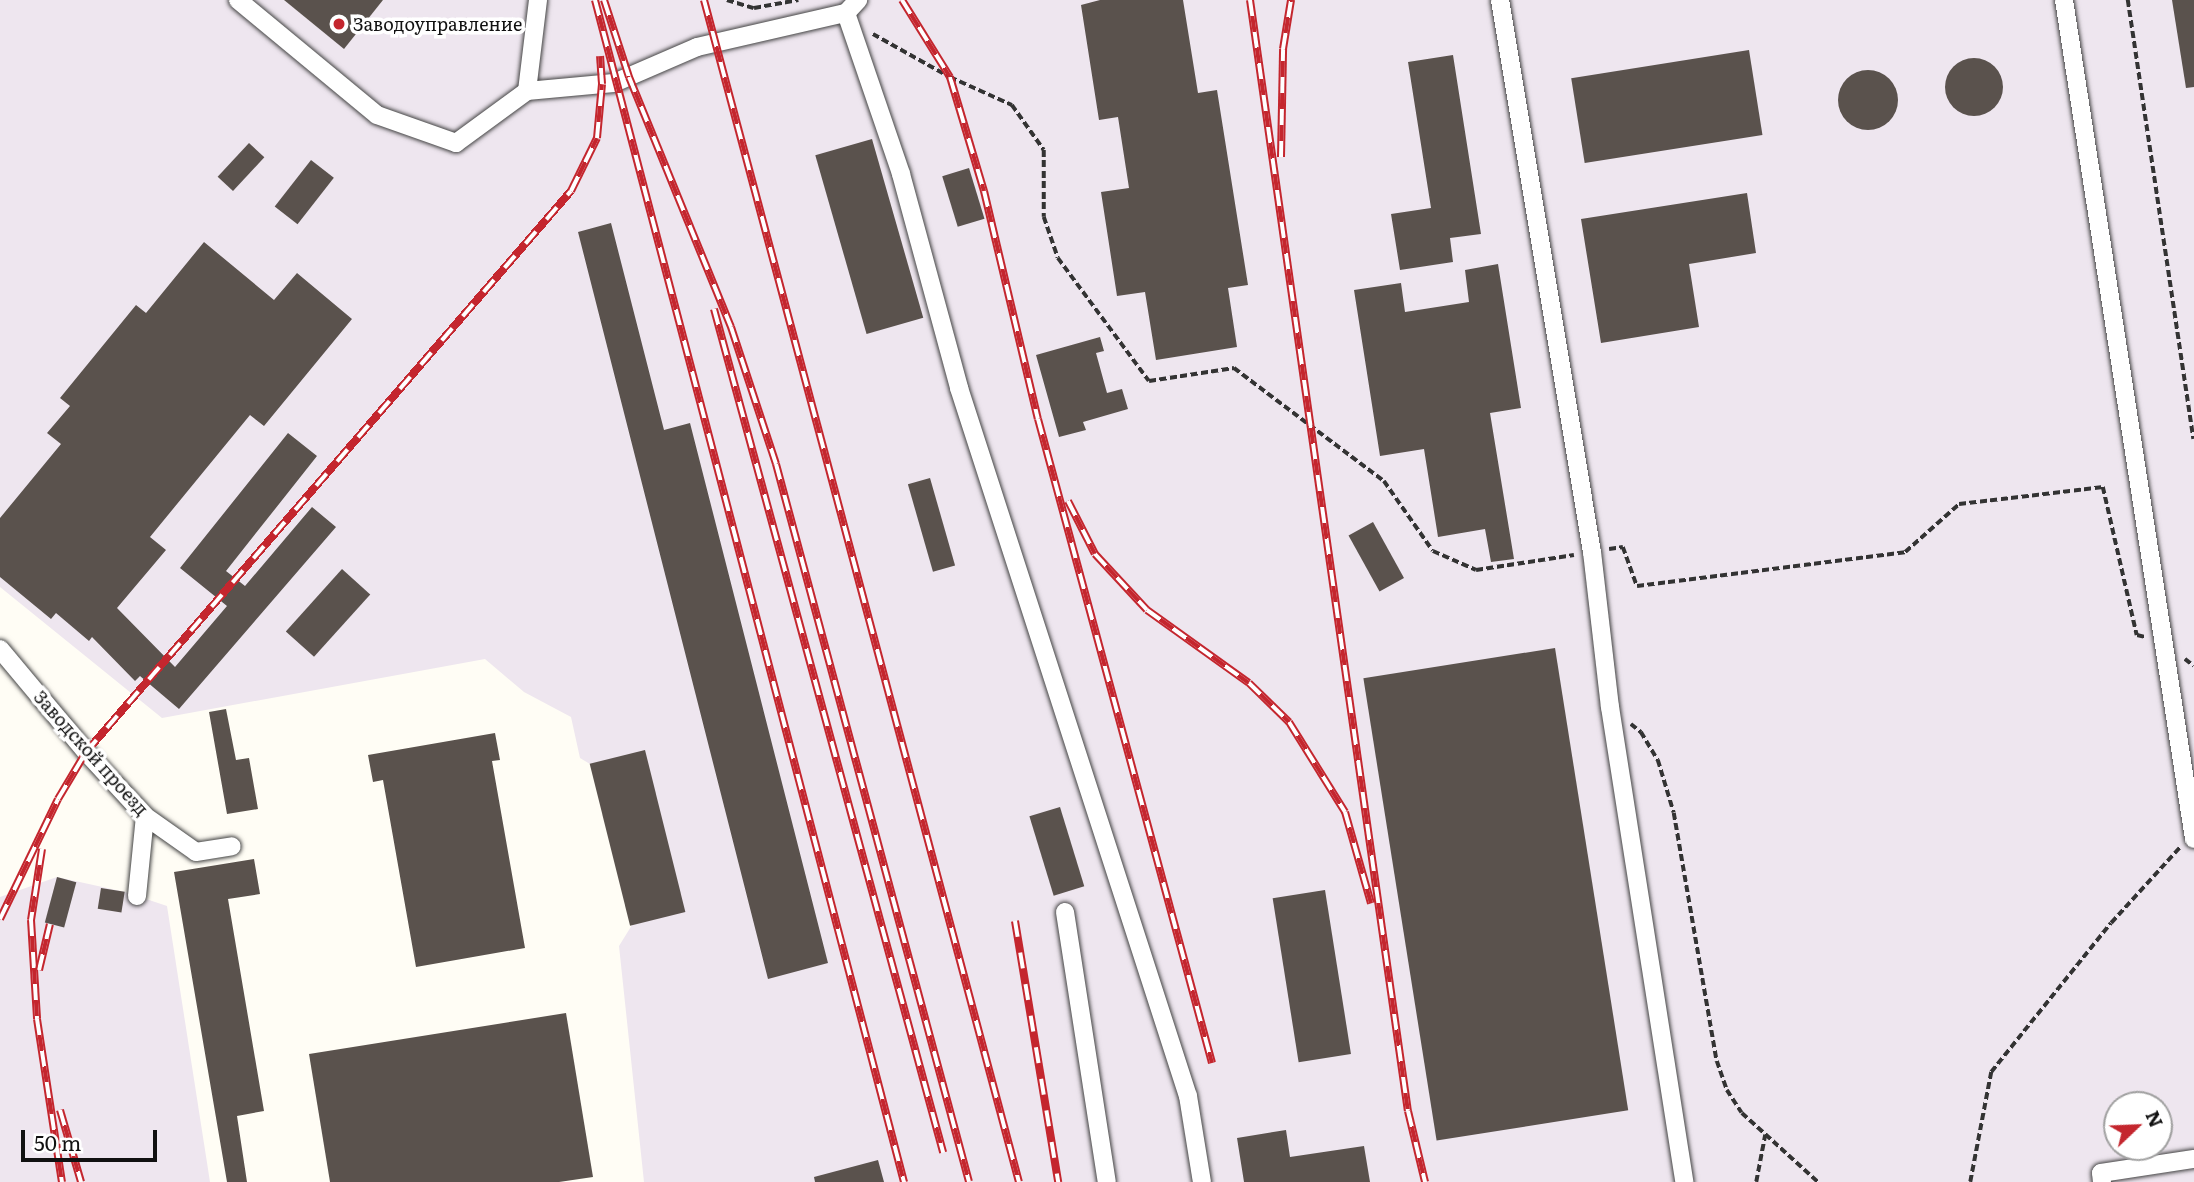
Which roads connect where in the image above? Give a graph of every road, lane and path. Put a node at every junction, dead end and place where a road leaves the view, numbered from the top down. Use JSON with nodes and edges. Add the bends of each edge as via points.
{"nodes":[{"id":1,"x":238,"y":0,"type":"edge"},
{"id":2,"x":538,"y":0,"type":"edge"},
{"id":3,"x":727,"y":0,"type":"edge"},
{"id":4,"x":798,"y":0,"type":"edge"},
{"id":5,"x":1500,"y":0,"type":"edge"},
{"id":6,"x":2064,"y":0,"type":"edge"},
{"id":7,"x":2128,"y":0,"type":"edge"},
{"id":8,"x":852,"y":7,"type":"edge"},
{"id":9,"x":527,"y":91,"type":"junction"},
{"id":10,"x":2194,"y":439,"type":"edge"},
{"id":11,"x":1592,"y":552,"type":"junction"},
{"id":12,"x":2164,"y":644,"type":"junction"},
{"id":13,"x":0,"y":649,"type":"edge"},
{"id":14,"x":2194,"y":666,"type":"edge"},
{"id":15,"x":1610,"y":707,"type":"junction"},
{"id":16,"x":145,"y":816,"type":"junction"},
{"id":17,"x":2193,"y":836,"type":"edge"},
{"id":18,"x":232,"y":846,"type":"dead end"},
{"id":19,"x":137,"y":896,"type":"dead end"},
{"id":20,"x":1065,"y":912,"type":"dead end"},
{"id":21,"x":1765,"y":1135,"type":"junction"},
{"id":22,"x":2194,"y":1158,"type":"edge"},
{"id":23,"x":1107,"y":1182,"type":"edge"},
{"id":24,"x":1202,"y":1182,"type":"edge"},
{"id":25,"x":1684,"y":1182,"type":"edge"},
{"id":26,"x":1756,"y":1182,"type":"edge"},
{"id":27,"x":1818,"y":1182,"type":"edge"},
{"id":28,"x":1970,"y":1182,"type":"edge"},
{"id":29,"x":2102,"y":1182,"type":"edge"}],
"edges":[{"from":1,"to":9,"type":"street","via":[[377,115],[456,143]]},
{"from":2,"to":9,"type":"street"},
{"from":3,"to":4,"type":"path","via":[[754,8]]},
{"from":5,"to":11,"type":"street"},
{"from":6,"to":12,"type":"street"},
{"from":7,"to":10,"type":"path"},
{"from":8,"to":9,"type":"street","via":[[697,47],[614,83]]},
{"from":8,"to":11,"type":"path","via":[[882,41],[1012,105],[1044,150],[1044,217],[1058,258],[1149,381],[1234,368],[1384,481],[1433,551],[1476,570]]},
{"from":8,"to":24,"type":"street","via":[[959,388],[1188,1096]]},
{"from":11,"to":12,"type":"path","via":[[1623,547],[1637,586],[1905,552],[1959,504],[2103,487],[2137,635]]},
{"from":11,"to":15,"type":"street"},
{"from":12,"to":14,"type":"path"},
{"from":12,"to":17,"type":"street"},
{"from":13,"to":16,"type":"street","name":"Заводской проезд"},
{"from":15,"to":21,"type":"path","via":[[1641,733],[1658,760],[1674,813],[1717,1061],[1742,1114]]},
{"from":15,"to":25,"type":"street"},
{"from":16,"to":18,"type":"street","name":"Заводской проезд","via":[[195,852]]},
{"from":16,"to":19,"type":"street"},
{"from":17,"to":28,"type":"path","via":[[2111,923],[1991,1072]]},
{"from":20,"to":23,"type":"street"},
{"from":21,"to":26,"type":"path"},
{"from":21,"to":27,"type":"path"},
{"from":22,"to":29,"type":"street","via":[[2101,1173]]}]}
